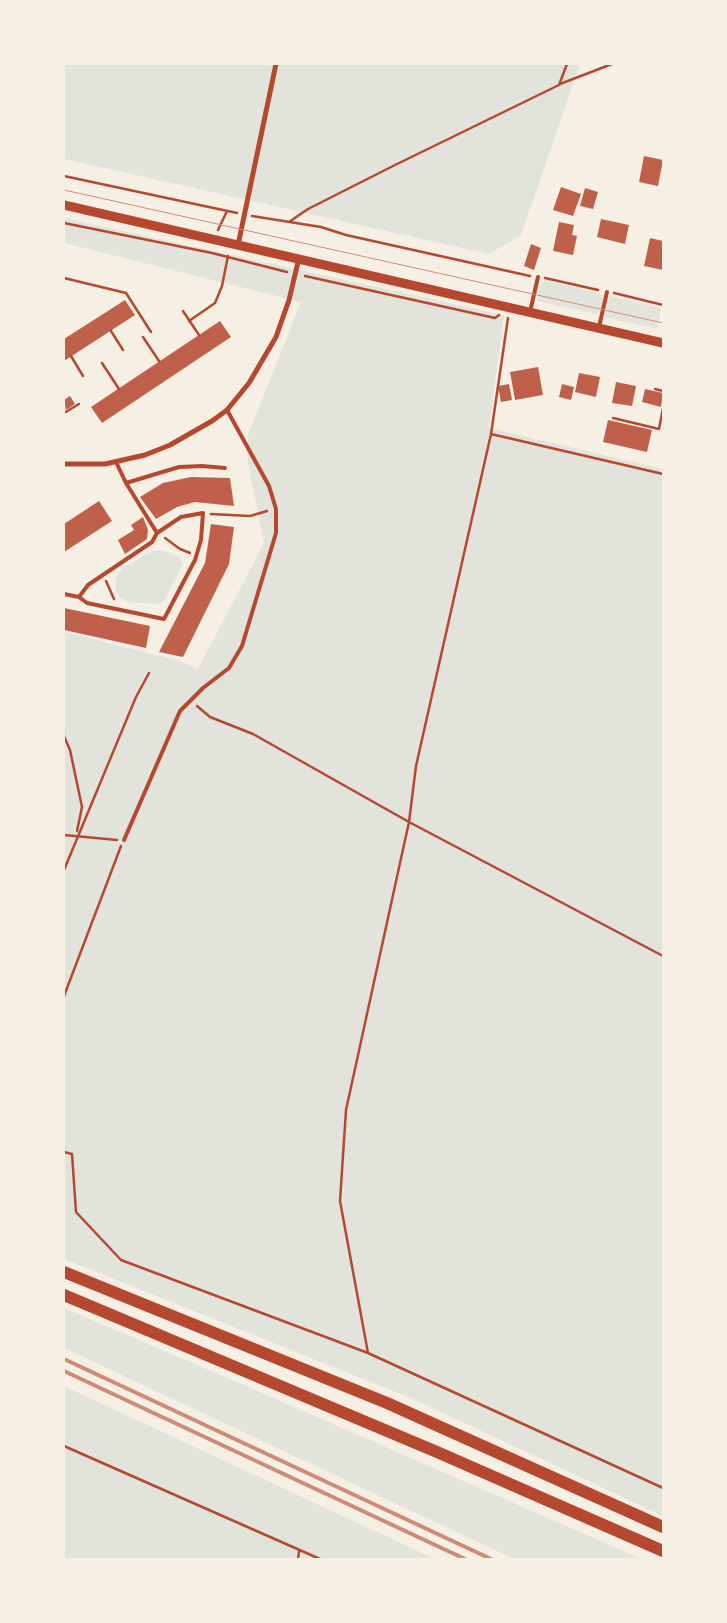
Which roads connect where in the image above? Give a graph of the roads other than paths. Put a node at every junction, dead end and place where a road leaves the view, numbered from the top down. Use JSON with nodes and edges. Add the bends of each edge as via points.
{"nodes":[{"id":1,"x":276,"y":64,"type":"edge"},
{"id":2,"x":64,"y":205,"type":"edge"},
{"id":3,"x":238,"y":245,"type":"junction"},
{"id":4,"x":299,"y":258,"type":"junction"},
{"id":5,"x":538,"y":277,"type":"road end"},
{"id":6,"x":608,"y":292,"type":"road end"},
{"id":7,"x":530,"y":312,"type":"junction"},
{"id":8,"x":599,"y":328,"type":"junction"},
{"id":9,"x":663,"y":340,"type":"edge"},
{"id":10,"x":227,"y":410,"type":"junction"},
{"id":11,"x":116,"y":462,"type":"junction"},
{"id":12,"x":64,"y":464,"type":"edge"},
{"id":13,"x":225,"y":468,"type":"dead end"},
{"id":14,"x":126,"y":483,"type":"junction"},
{"id":15,"x":157,"y":533,"type":"junction"},
{"id":16,"x":64,"y":594,"type":"edge"},
{"id":17,"x":79,"y":597,"type":"junction"},
{"id":18,"x":124,"y":840,"type":"road end"},
{"id":19,"x":64,"y":1272,"type":"edge"},
{"id":20,"x":64,"y":1295,"type":"edge"},
{"id":21,"x":663,"y":1527,"type":"edge"},
{"id":22,"x":663,"y":1551,"type":"edge"}],
"edges":[{"from":1,"to":3,"type":"street"},
{"from":2,"to":3,"type":"street"},
{"from":3,"to":4,"type":"street"},
{"from":4,"to":7,"type":"street"},
{"from":4,"to":10,"type":"street","via":[[276,337],[249,383]]},
{"from":5,"to":7,"type":"lane"},
{"from":6,"to":8,"type":"lane"},
{"from":7,"to":8,"type":"street"},
{"from":8,"to":9,"type":"street"},
{"from":10,"to":11,"type":"street","via":[[170,445]]},
{"from":10,"to":18,"type":"lane","via":[[269,486],[276,509],[276,533],[242,646],[229,668],[180,711]]},
{"from":11,"to":12,"type":"street"},
{"from":11,"to":14,"type":"lane"},
{"from":13,"to":14,"type":"lane","via":[[179,467]]},
{"from":14,"to":15,"type":"lane"},
{"from":15,"to":17,"type":"lane","via":[[152,542],[88,586]]},
{"from":15,"to":17,"type":"lane","via":[[181,517],[203,514],[197,555],[164,619],[87,603]]},
{"from":16,"to":17,"type":"lane"},
{"from":19,"to":21,"type":"main road","via":[[387,1403]]},
{"from":20,"to":22,"type":"main road","via":[[438,1452]]}]}
